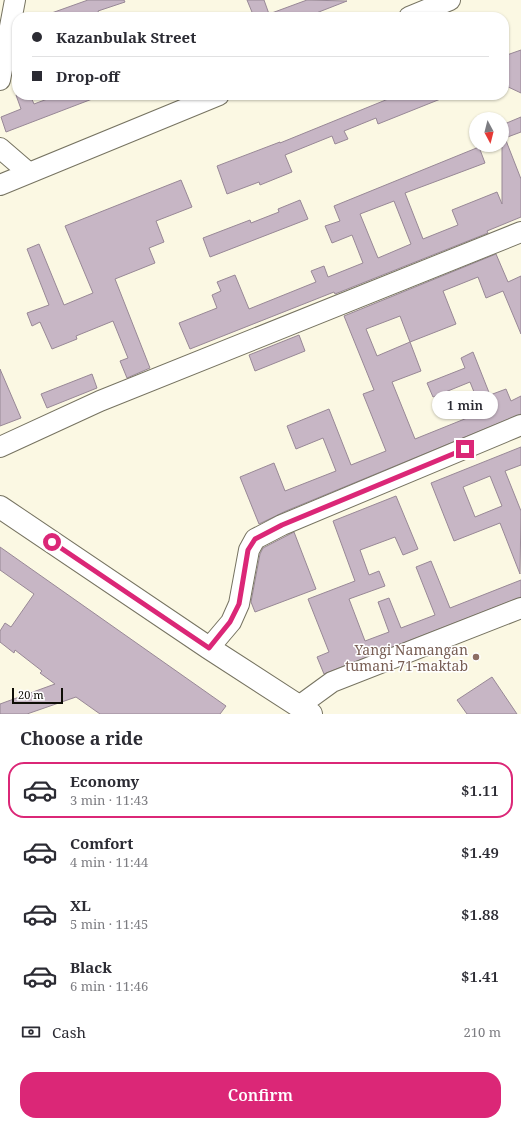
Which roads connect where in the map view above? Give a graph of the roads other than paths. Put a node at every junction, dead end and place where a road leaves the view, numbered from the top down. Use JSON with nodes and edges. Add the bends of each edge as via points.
{"nodes":[{"id":1,"x":15,"y":0,"type":"edge"},
{"id":2,"x":450,"y":0,"type":"edge"},
{"id":3,"x":13,"y":12,"type":"edge"},
{"id":4,"x":421,"y":12,"type":"edge"},
{"id":5,"x":12,"y":16,"type":"edge"},
{"id":6,"x":0,"y":80,"type":"edge"},
{"id":7,"x":207,"y":100,"type":"edge"},
{"id":8,"x":0,"y":148,"type":"edge"},
{"id":9,"x":29,"y":173,"type":"junction"},
{"id":10,"x":0,"y":185,"type":"edge"},
{"id":11,"x":521,"y":232,"type":"edge"},
{"id":12,"x":521,"y":425,"type":"edge"},
{"id":13,"x":0,"y":447,"type":"edge"},
{"id":14,"x":0,"y":507,"type":"edge"},
{"id":15,"x":521,"y":608,"type":"edge"},
{"id":16,"x":209,"y":648,"type":"junction"},
{"id":17,"x":305,"y":710,"type":"edge"}],
"edges":[{"from":1,"to":3,"type":"street"},
{"from":2,"to":4,"type":"street"},
{"from":5,"to":6,"type":"street"},
{"from":7,"to":9,"type":"street"},
{"from":8,"to":9,"type":"street"},
{"from":9,"to":10,"type":"street"},
{"from":11,"to":13,"type":"street","via":[[100,401]]},
{"from":12,"to":16,"type":"street","via":[[282,525],[255,539],[248,550],[239,604],[230,622]]},
{"from":14,"to":16,"type":"main road"},
{"from":15,"to":17,"type":"street","via":[[332,682]]},
{"from":16,"to":17,"type":"main road"}]}
